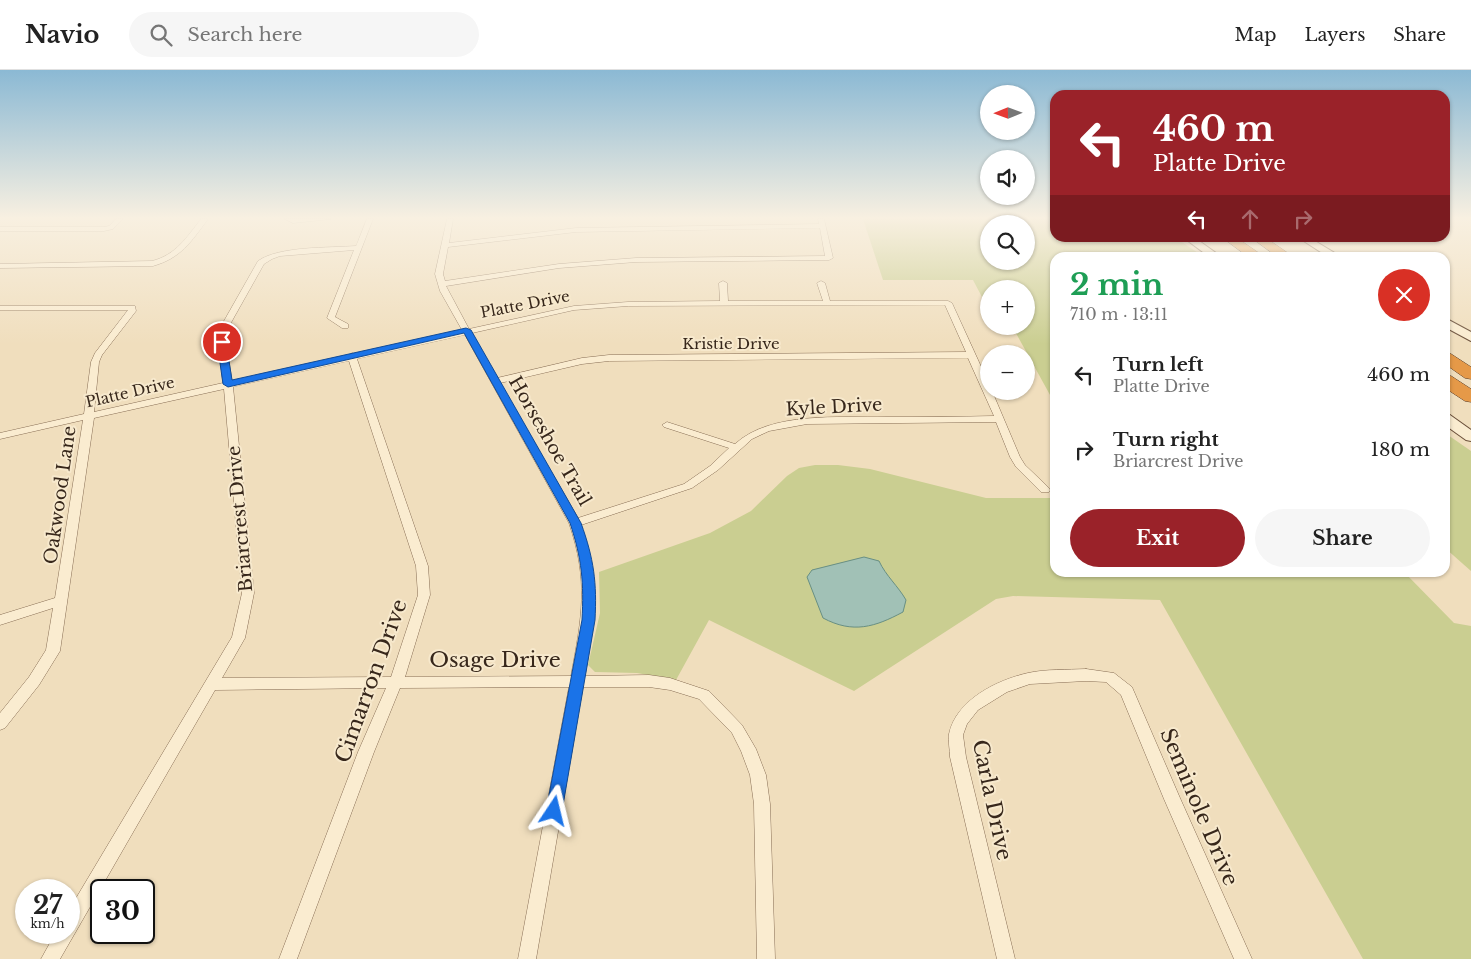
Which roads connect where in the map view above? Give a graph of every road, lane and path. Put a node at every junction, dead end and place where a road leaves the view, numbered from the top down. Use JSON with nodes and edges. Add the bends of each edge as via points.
{"nodes":[{"id":1,"x":166,"y":260,"type":"edge"},
{"id":2,"x":266,"y":260,"type":"edge"},
{"id":3,"x":354,"y":260,"type":"edge"},
{"id":4,"x":441,"y":260,"type":"edge"},
{"id":5,"x":630,"y":260,"type":"edge"},
{"id":6,"x":0,"y":266,"type":"edge"},
{"id":7,"x":723,"y":283,"type":"dead end"},
{"id":8,"x":821,"y":283,"type":"dead end"},
{"id":9,"x":442,"y":284,"type":"junction"},
{"id":10,"x":827,"y":303,"type":"junction"},
{"id":11,"x":724,"y":304,"type":"junction"},
{"id":12,"x":0,"y":308,"type":"edge"},
{"id":13,"x":1450,"y":325,"type":"edge"},
{"id":14,"x":345,"y":326,"type":"dead end"},
{"id":15,"x":466,"y":330,"type":"junction"},
{"id":16,"x":1471,"y":337,"type":"edge"},
{"id":17,"x":352,"y":356,"type":"junction"},
{"id":18,"x":970,"y":356,"type":"junction"},
{"id":19,"x":1450,"y":360,"type":"edge"},
{"id":20,"x":1471,"y":374,"type":"edge"},
{"id":21,"x":495,"y":381,"type":"junction"},
{"id":22,"x":1450,"y":383,"type":"edge"},
{"id":23,"x":228,"y":384,"type":"junction"},
{"id":24,"x":1471,"y":397,"type":"edge"},
{"id":25,"x":90,"y":416,"type":"junction"},
{"id":26,"x":1000,"y":419,"type":"junction"},
{"id":27,"x":1450,"y":422,"type":"edge"},
{"id":28,"x":667,"y":425,"type":"dead end"},
{"id":29,"x":0,"y":436,"type":"edge"},
{"id":30,"x":1471,"y":437,"type":"edge"},
{"id":31,"x":735,"y":447,"type":"junction"},
{"id":32,"x":1046,"y":490,"type":"dead end"},
{"id":33,"x":575,"y":523,"type":"junction"},
{"id":34,"x":62,"y":601,"type":"junction"},
{"id":35,"x":0,"y":620,"type":"edge"},
{"id":36,"x":1109,"y":677,"type":"joint"},
{"id":37,"x":578,"y":681,"type":"junction"},
{"id":38,"x":396,"y":682,"type":"junction"},
{"id":39,"x":212,"y":684,"type":"junction"},
{"id":40,"x":0,"y":724,"type":"edge"},
{"id":41,"x":80,"y":908,"type":"edge"},
{"id":42,"x":59,"y":944,"type":"edge"},
{"id":43,"x":50,"y":959,"type":"edge"},
{"id":44,"x":288,"y":959,"type":"edge"},
{"id":45,"x":527,"y":959,"type":"edge"},
{"id":46,"x":766,"y":959,"type":"edge"},
{"id":47,"x":1006,"y":959,"type":"edge"},
{"id":48,"x":1243,"y":959,"type":"edge"}],
"edges":[{"from":1,"to":6,"type":"street","via":[[140,265]]},
{"from":2,"to":23,"type":"street","name":"Briarcrest Drive","via":[[224,328],[222,342]]},
{"from":3,"to":14,"type":"street","via":[[331,318]]},
{"from":4,"to":9,"type":"street","via":[[439,274]]},
{"from":5,"to":9,"type":"street","via":[[559,266]]},
{"from":7,"to":11,"type":"street"},
{"from":8,"to":10,"type":"street"},
{"from":9,"to":15,"type":"street","name":"Horseshoe Trail"},
{"from":10,"to":11,"type":"street","name":"Platte Drive"},
{"from":10,"to":18,"type":"street","name":"Platte Drive","via":[[948,303]]},
{"from":11,"to":15,"type":"street","name":"Platte Drive","via":[[628,304],[574,308]]},
{"from":12,"to":25,"type":"street","name":"Oakwood Lane","via":[[132,308],[95,362]]},
{"from":13,"to":16,"type":"main road"},
{"from":15,"to":17,"type":"street","name":"Platte Drive"},
{"from":15,"to":21,"type":"street","name":"Horseshoe Trail"},
{"from":17,"to":23,"type":"street","name":"Platte Drive"},
{"from":17,"to":38,"type":"street","name":"Cimarron Drive","via":[[422,566],[424,595]]},
{"from":18,"to":21,"type":"street","name":"Kristie Drive","via":[[609,358]]},
{"from":18,"to":26,"type":"street"},
{"from":19,"to":20,"type":"highway"},
{"from":21,"to":33,"type":"street","name":"Horseshoe Trail"},
{"from":22,"to":24,"type":"highway"},
{"from":23,"to":25,"type":"street","name":"Platte Drive"},
{"from":23,"to":39,"type":"street","name":"Briarcrest Drive","via":[[248,594],[238,638]]},
{"from":25,"to":29,"type":"street","name":"Platte Drive"},
{"from":25,"to":34,"type":"street","name":"Oakwood Lane"},
{"from":26,"to":31,"type":"street","name":"Kyle Drive","via":[[807,421],[766,429]]},
{"from":26,"to":32,"type":"street","via":[[1020,467]]},
{"from":27,"to":30,"type":"main road"},
{"from":28,"to":31,"type":"street"},
{"from":31,"to":33,"type":"street","name":"Kyle Drive","via":[[714,468],[688,486]]},
{"from":33,"to":37,"type":"street","name":"Horseshoe Trail","via":[[586,552],[590,590]]},
{"from":34,"to":35,"type":"street"},
{"from":34,"to":40,"type":"street","name":"Oakwood Lane","via":[[53,650],[34,682]]},
{"from":36,"to":47,"type":"street","name":"Carla Drive","via":[[1029,678],[1002,688],[973,706],[960,720],[956,734],[958,757]]},
{"from":36,"to":48,"type":"street","name":"Seminole Drive","via":[[1127,691]]},
{"from":37,"to":38,"type":"street","name":"Osage Drive"},
{"from":37,"to":45,"type":"street","name":"Horseshoe Trail"},
{"from":37,"to":46,"type":"street","name":"Osage Drive","via":[[670,684],[704,695],[737,729],[758,775],[762,804]]},
{"from":38,"to":39,"type":"street","name":"Osage Drive"},
{"from":38,"to":44,"type":"street","name":"Cimarron Drive","via":[[366,752]]},
{"from":39,"to":41,"type":"street","name":"Briarcrest Drive"},
{"from":42,"to":43,"type":"street"}]}
